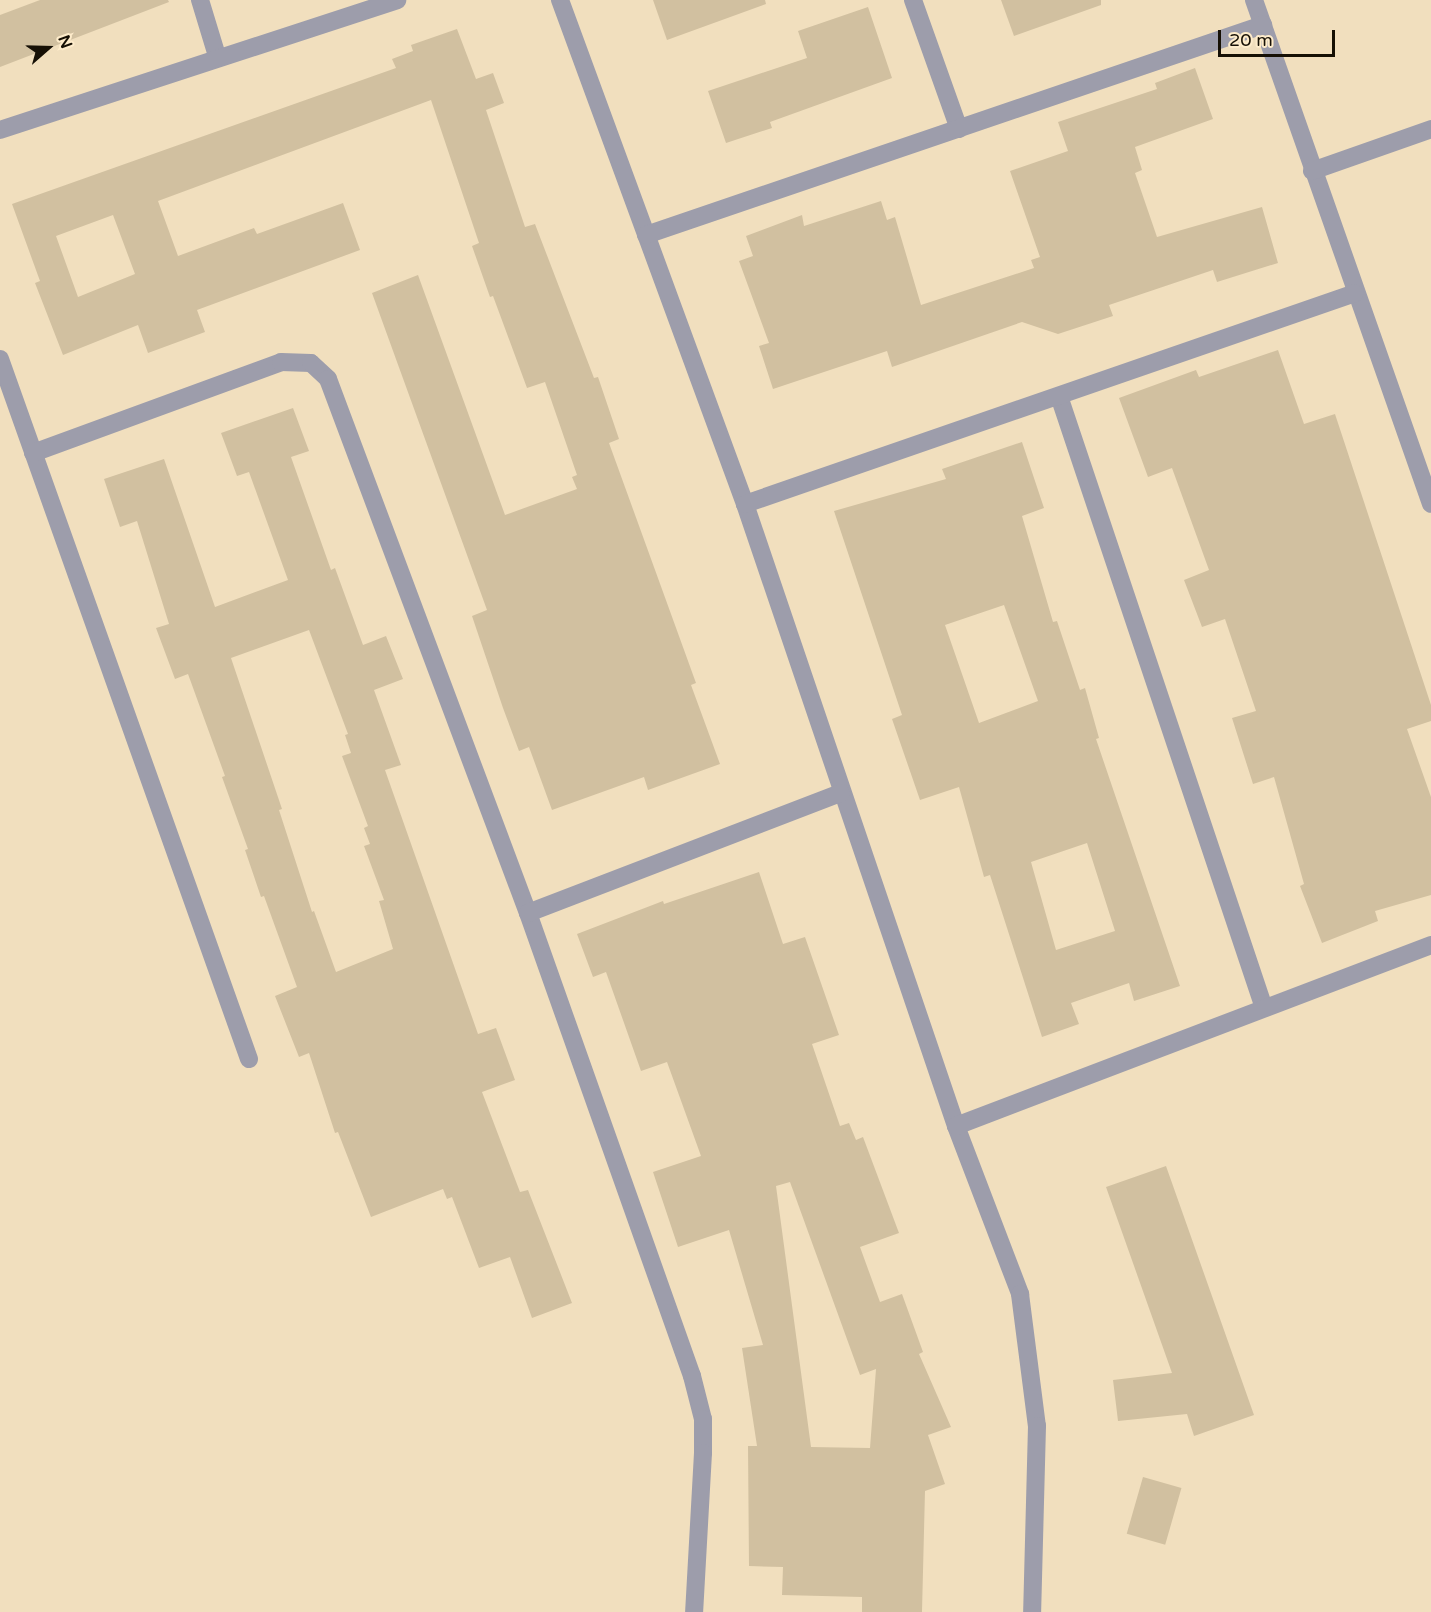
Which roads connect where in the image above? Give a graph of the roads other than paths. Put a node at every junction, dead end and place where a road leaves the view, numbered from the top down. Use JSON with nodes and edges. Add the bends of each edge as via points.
{"nodes":[{"id":1,"x":200,"y":0,"type":"edge"},
{"id":2,"x":397,"y":0,"type":"edge"},
{"id":3,"x":560,"y":0,"type":"edge"},
{"id":4,"x":913,"y":0,"type":"edge"},
{"id":5,"x":1254,"y":0,"type":"edge"},
{"id":6,"x":1263,"y":25,"type":"junction"},
{"id":7,"x":217,"y":56,"type":"junction"},
{"id":8,"x":959,"y":129,"type":"junction"},
{"id":9,"x":1431,"y":129,"type":"edge"},
{"id":10,"x":0,"y":130,"type":"edge"},
{"id":11,"x":1312,"y":171,"type":"junction"},
{"id":12,"x":646,"y":235,"type":"junction"},
{"id":13,"x":1355,"y":293,"type":"junction"},
{"id":14,"x":0,"y":359,"type":"edge"},
{"id":15,"x":1059,"y":396,"type":"junction"},
{"id":16,"x":33,"y":453,"type":"junction"},
{"id":17,"x":745,"y":504,"type":"junction"},
{"id":18,"x":1431,"y":504,"type":"edge"},
{"id":19,"x":841,"y":793,"type":"junction"},
{"id":20,"x":528,"y":913,"type":"junction"},
{"id":21,"x":1431,"y":945,"type":"edge"},
{"id":22,"x":1264,"y":1008,"type":"junction"},
{"id":23,"x":249,"y":1059,"type":"dead end"},
{"id":24,"x":956,"y":1126,"type":"junction"},
{"id":25,"x":694,"y":1612,"type":"edge"},
{"id":26,"x":1032,"y":1612,"type":"edge"}],
"edges":[{"from":1,"to":7,"type":"street"},
{"from":2,"to":7,"type":"street"},
{"from":3,"to":12,"type":"street"},
{"from":4,"to":8,"type":"street"},
{"from":5,"to":6,"type":"street"},
{"from":6,"to":8,"type":"street"},
{"from":6,"to":11,"type":"street"},
{"from":7,"to":10,"type":"street"},
{"from":8,"to":12,"type":"street"},
{"from":9,"to":11,"type":"street"},
{"from":11,"to":13,"type":"street"},
{"from":12,"to":17,"type":"street"},
{"from":13,"to":15,"type":"street"},
{"from":13,"to":18,"type":"street"},
{"from":14,"to":16,"type":"street"},
{"from":15,"to":17,"type":"street"},
{"from":15,"to":22,"type":"street"},
{"from":16,"to":20,"type":"street","via":[[281,362],[311,363],[328,379]]},
{"from":16,"to":23,"type":"street"},
{"from":17,"to":19,"type":"street"},
{"from":19,"to":20,"type":"street"},
{"from":19,"to":24,"type":"street"},
{"from":20,"to":25,"type":"street","via":[[692,1376],[703,1419]]},
{"from":21,"to":22,"type":"street"},
{"from":22,"to":24,"type":"street"},
{"from":24,"to":26,"type":"street","via":[[1020,1294],[1029,1349],[1037,1426]]}]}
